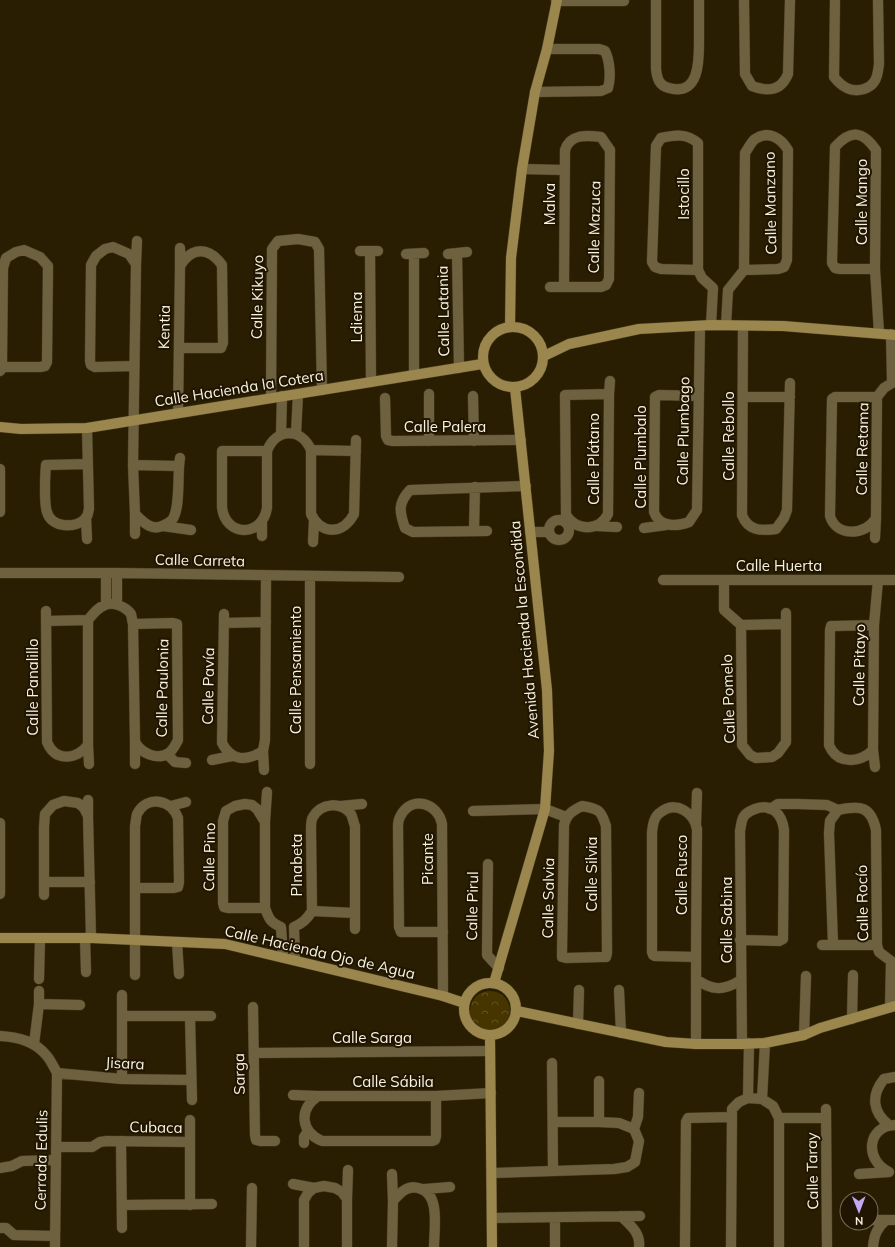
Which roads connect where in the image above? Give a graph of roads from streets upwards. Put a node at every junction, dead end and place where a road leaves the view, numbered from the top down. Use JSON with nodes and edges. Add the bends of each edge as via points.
{"nodes":[{"id":1,"x":656,"y":0,"type":"edge"},
{"id":2,"x":699,"y":0,"type":"edge"},
{"id":3,"x":744,"y":0,"type":"edge"},
{"id":4,"x":790,"y":0,"type":"edge"},
{"id":5,"x":835,"y":0,"type":"edge"},
{"id":6,"x":878,"y":0,"type":"edge"},
{"id":7,"x":556,"y":1,"type":"edge"},
{"id":8,"x":624,"y":1,"type":"edge"},
{"id":9,"x":547,"y":48,"type":"junction"},
{"id":10,"x":535,"y":92,"type":"junction"},
{"id":11,"x":588,"y":135,"type":"joint"},
{"id":12,"x":522,"y":169,"type":"junction"},
{"id":13,"x":564,"y":170,"type":"junction"},
{"id":14,"x":137,"y":241,"type":"dead end"},
{"id":15,"x":180,"y":248,"type":"dead end"},
{"id":16,"x":370,"y":251,"type":"dead end"},
{"id":17,"x":467,"y":252,"type":"dead end"},
{"id":18,"x":414,"y":254,"type":"dead end"},
{"id":19,"x":136,"y":264,"type":"junction"},
{"id":20,"x":180,"y":266,"type":"junction"},
{"id":21,"x":698,"y":270,"type":"junction"},
{"id":22,"x":744,"y":270,"type":"junction"},
{"id":23,"x":875,"y":270,"type":"junction"},
{"id":24,"x":550,"y":287,"type":"dead end"},
{"id":25,"x":564,"y":287,"type":"junction"},
{"id":26,"x":706,"y":325,"type":"junction"},
{"id":27,"x":726,"y":325,"type":"junction"},
{"id":28,"x":743,"y":326,"type":"junction"},
{"id":29,"x":510,"y":327,"type":"junction"},
{"id":30,"x":879,"y":332,"type":"junction"},
{"id":31,"x":893,"y":335,"type":"edge"},
{"id":32,"x":179,"y":348,"type":"junction"},
{"id":33,"x":544,"y":356,"type":"junction"},
{"id":34,"x":482,"y":364,"type":"junction"},
{"id":35,"x":134,"y":366,"type":"junction"},
{"id":36,"x":459,"y":368,"type":"junction"},
{"id":37,"x":2,"y":369,"type":"edge"},
{"id":38,"x":414,"y":375,"type":"junction"},
{"id":39,"x":610,"y":381,"type":"dead end"},
{"id":40,"x":371,"y":382,"type":"junction"},
{"id":41,"x":790,"y":383,"type":"dead end"},
{"id":42,"x":893,"y":383,"type":"edge"},
{"id":43,"x":515,"y":388,"type":"junction"},
{"id":44,"x":322,"y":390,"type":"junction"},
{"id":45,"x":298,"y":394,"type":"junction"},
{"id":46,"x":428,"y":394,"type":"dead end"},
{"id":47,"x":608,"y":394,"type":"junction"},
{"id":48,"x":282,"y":396,"type":"junction"},
{"id":49,"x":473,"y":396,"type":"dead end"},
{"id":50,"x":698,"y":396,"type":"junction"},
{"id":51,"x":743,"y":397,"type":"junction"},
{"id":52,"x":790,"y":397,"type":"junction"},
{"id":53,"x":877,"y":397,"type":"junction"},
{"id":54,"x":271,"y":398,"type":"junction"},
{"id":55,"x":385,"y":398,"type":"dead end"},
{"id":56,"x":178,"y":413,"type":"junction"},
{"id":57,"x":134,"y":420,"type":"junction"},
{"id":58,"x":0,"y":427,"type":"edge"},
{"id":59,"x":87,"y":428,"type":"junction"},
{"id":60,"x":289,"y":434,"type":"junction"},
{"id":61,"x":356,"y":440,"type":"dead end"},
{"id":62,"x":521,"y":440,"type":"junction"},
{"id":63,"x":429,"y":441,"type":"junction"},
{"id":64,"x":474,"y":441,"type":"junction"},
{"id":65,"x":310,"y":450,"type":"junction"},
{"id":66,"x":267,"y":451,"type":"junction"},
{"id":67,"x":356,"y":451,"type":"junction"},
{"id":68,"x":87,"y":464,"type":"junction"},
{"id":69,"x":133,"y":465,"type":"junction"},
{"id":70,"x":0,"y":468,"type":"edge"},
{"id":71,"x":526,"y":486,"type":"junction"},
{"id":72,"x":475,"y":487,"type":"junction"},
{"id":73,"x":0,"y":512,"type":"edge"},
{"id":74,"x":135,"y":514,"type":"junction"},
{"id":75,"x":86,"y":517,"type":"junction"},
{"id":76,"x":876,"y":518,"type":"junction"},
{"id":77,"x":314,"y":520,"type":"junction"},
{"id":78,"x":262,"y":521,"type":"junction"},
{"id":79,"x":666,"y":524,"type":"junction"},
{"id":80,"x":572,"y":526,"type":"junction"},
{"id":81,"x":596,"y":526,"type":"junction"},
{"id":82,"x":159,"y":527,"type":"junction"},
{"id":83,"x":617,"y":527,"type":"dead end"},
{"id":84,"x":644,"y":528,"type":"dead end"},
{"id":85,"x":192,"y":530,"type":"dead end"},
{"id":86,"x":474,"y":531,"type":"junction"},
{"id":87,"x":487,"y":531,"type":"dead end"},
{"id":88,"x":530,"y":532,"type":"junction"},
{"id":89,"x":548,"y":532,"type":"junction"},
{"id":90,"x":135,"y":534,"type":"dead end"},
{"id":91,"x":262,"y":536,"type":"dead end"},
{"id":92,"x":875,"y":538,"type":"dead end"},
{"id":93,"x":87,"y":539,"type":"dead end"},
{"id":94,"x":313,"y":542,"type":"dead end"},
{"id":95,"x":0,"y":573,"type":"edge"},
{"id":96,"x":106,"y":573,"type":"junction"},
{"id":97,"x":117,"y":573,"type":"junction"},
{"id":98,"x":266,"y":576,"type":"junction"},
{"id":99,"x":310,"y":576,"type":"junction"},
{"id":100,"x":399,"y":577,"type":"dead end"},
{"id":101,"x":663,"y":580,"type":"dead end"},
{"id":102,"x":724,"y":580,"type":"junction"},
{"id":103,"x":878,"y":580,"type":"junction"},
{"id":104,"x":895,"y":580,"type":"edge"},
{"id":105,"x":111,"y":604,"type":"junction"},
{"id":106,"x":786,"y":612,"type":"dead end"},
{"id":107,"x":88,"y":620,"type":"junction"},
{"id":108,"x":266,"y":622,"type":"junction"},
{"id":109,"x":133,"y":624,"type":"junction"},
{"id":110,"x":786,"y":624,"type":"junction"},
{"id":111,"x":741,"y":625,"type":"junction"},
{"id":112,"x":874,"y":625,"type":"junction"},
{"id":113,"x":135,"y":742,"type":"junction"},
{"id":114,"x":88,"y":745,"type":"junction"},
{"id":115,"x":873,"y":750,"type":"junction"},
{"id":116,"x":263,"y":751,"type":"junction"},
{"id":117,"x":167,"y":754,"type":"junction"},
{"id":118,"x":232,"y":756,"type":"junction"},
{"id":119,"x":212,"y":760,"type":"dead end"},
{"id":120,"x":186,"y":763,"type":"dead end"},
{"id":121,"x":89,"y":764,"type":"dead end"},
{"id":122,"x":135,"y":764,"type":"dead end"},
{"id":123,"x":310,"y":764,"type":"dead end"},
{"id":124,"x":875,"y":767,"type":"dead end"},
{"id":125,"x":264,"y":770,"type":"dead end"},
{"id":126,"x":267,"y":792,"type":"dead end"},
{"id":127,"x":697,"y":793,"type":"dead end"},
{"id":128,"x":88,"y":800,"type":"dead end"},
{"id":129,"x":186,"y":802,"type":"dead end"},
{"id":130,"x":362,"y":804,"type":"dead end"},
{"id":131,"x":171,"y":806,"type":"junction"},
{"id":132,"x":336,"y":806,"type":"junction"},
{"id":133,"x":766,"y":808,"type":"junction"},
{"id":134,"x":545,"y":809,"type":"junction"},
{"id":135,"x":838,"y":810,"type":"junction"},
{"id":136,"x":474,"y":811,"type":"dead end"},
{"id":137,"x":88,"y":816,"type":"junction"},
{"id":138,"x":566,"y":817,"type":"junction"},
{"id":139,"x":265,"y":822,"type":"junction"},
{"id":140,"x":0,"y":823,"type":"edge"},
{"id":141,"x":696,"y":824,"type":"junction"},
{"id":142,"x":488,"y":864,"type":"dead end"},
{"id":143,"x":0,"y":879,"type":"edge"},
{"id":144,"x":44,"y":882,"type":"junction"},
{"id":145,"x":90,"y":882,"type":"junction"},
{"id":146,"x":135,"y":888,"type":"junction"},
{"id":147,"x":0,"y":894,"type":"edge"},
{"id":148,"x":44,"y":895,"type":"dead end"},
{"id":149,"x":265,"y":908,"type":"junction"},
{"id":150,"x":312,"y":911,"type":"junction"},
{"id":151,"x":355,"y":913,"type":"junction"},
{"id":152,"x":355,"y":929,"type":"dead end"},
{"id":153,"x":443,"y":932,"type":"junction"},
{"id":154,"x":0,"y":938,"type":"edge"},
{"id":155,"x":40,"y":938,"type":"junction"},
{"id":156,"x":88,"y":938,"type":"junction"},
{"id":157,"x":134,"y":940,"type":"junction"},
{"id":158,"x":740,"y":940,"type":"junction"},
{"id":159,"x":178,"y":942,"type":"junction"},
{"id":160,"x":833,"y":944,"type":"junction"},
{"id":161,"x":822,"y":945,"type":"dead end"},
{"id":162,"x":877,"y":945,"type":"junction"},
{"id":163,"x":283,"y":957,"type":"junction"},
{"id":164,"x":606,"y":957,"type":"joint"},
{"id":165,"x":696,"y":957,"type":"junction"},
{"id":166,"x":295,"y":960,"type":"junction"},
{"id":167,"x":499,"y":968,"type":"junction"},
{"id":168,"x":86,"y":972,"type":"dead end"},
{"id":169,"x":179,"y":974,"type":"dead end"},
{"id":170,"x":135,"y":975,"type":"dead end"},
{"id":171,"x":853,"y":975,"type":"dead end"},
{"id":172,"x":806,"y":976,"type":"dead end"},
{"id":173,"x":39,"y":979,"type":"dead end"},
{"id":174,"x":696,"y":979,"type":"junction"},
{"id":175,"x":741,"y":980,"type":"junction"},
{"id":176,"x":494,"y":982,"type":"junction"},
{"id":177,"x":579,"y":990,"type":"dead end"},
{"id":178,"x":619,"y":990,"type":"dead end"},
{"id":179,"x":39,"y":991,"type":"dead end"},
{"id":180,"x":122,"y":996,"type":"dead end"},
{"id":181,"x":443,"y":996,"type":"junction"},
{"id":182,"x":464,"y":1003,"type":"junction"},
{"id":183,"x":39,"y":1004,"type":"junction"},
{"id":184,"x":80,"y":1005,"type":"dead end"},
{"id":185,"x":893,"y":1006,"type":"edge"},
{"id":186,"x":253,"y":1007,"type":"dead end"},
{"id":187,"x":517,"y":1011,"type":"junction"},
{"id":188,"x":122,"y":1016,"type":"junction"},
{"id":189,"x":190,"y":1016,"type":"junction"},
{"id":190,"x":211,"y":1016,"type":"dead end"},
{"id":191,"x":852,"y":1019,"type":"junction"},
{"id":192,"x":578,"y":1024,"type":"junction"},
{"id":193,"x":621,"y":1033,"type":"junction"},
{"id":194,"x":490,"y":1035,"type":"junction"},
{"id":195,"x":804,"y":1035,"type":"junction"},
{"id":196,"x":0,"y":1036,"type":"edge"},
{"id":197,"x":765,"y":1043,"type":"junction"},
{"id":198,"x":34,"y":1044,"type":"junction"},
{"id":199,"x":696,"y":1044,"type":"junction"},
{"id":200,"x":745,"y":1044,"type":"junction"},
{"id":201,"x":490,"y":1051,"type":"junction"},
{"id":202,"x":254,"y":1053,"type":"junction"},
{"id":203,"x":552,"y":1064,"type":"dead end"},
{"id":204,"x":57,"y":1073,"type":"junction"},
{"id":205,"x":895,"y":1077,"type":"edge"},
{"id":206,"x":122,"y":1079,"type":"junction"},
{"id":207,"x":191,"y":1080,"type":"junction"},
{"id":208,"x":600,"y":1081,"type":"dead end"},
{"id":209,"x":491,"y":1093,"type":"junction"},
{"id":210,"x":639,"y":1093,"type":"dead end"},
{"id":211,"x":293,"y":1095,"type":"dead end"},
{"id":212,"x":318,"y":1096,"type":"junction"},
{"id":213,"x":436,"y":1096,"type":"junction"},
{"id":214,"x":756,"y":1098,"type":"junction"},
{"id":215,"x":192,"y":1100,"type":"dead end"},
{"id":216,"x":732,"y":1117,"type":"junction"},
{"id":217,"x":779,"y":1118,"type":"junction"},
{"id":218,"x":190,"y":1120,"type":"dead end"},
{"id":219,"x":552,"y":1122,"type":"junction"},
{"id":220,"x":599,"y":1122,"type":"junction"},
{"id":221,"x":892,"y":1125,"type":"edge"},
{"id":222,"x":634,"y":1129,"type":"junction"},
{"id":223,"x":308,"y":1131,"type":"junction"},
{"id":224,"x":121,"y":1141,"type":"junction"},
{"id":225,"x":275,"y":1141,"type":"dead end"},
{"id":226,"x":190,"y":1142,"type":"junction"},
{"id":227,"x":304,"y":1143,"type":"dead end"},
{"id":228,"x":56,"y":1146,"type":"junction"},
{"id":229,"x":56,"y":1160,"type":"junction"},
{"id":230,"x":0,"y":1168,"type":"edge"},
{"id":231,"x":348,"y":1170,"type":"dead end"},
{"id":232,"x":553,"y":1171,"type":"junction"},
{"id":233,"x":892,"y":1172,"type":"edge"},
{"id":234,"x":492,"y":1173,"type":"junction"},
{"id":235,"x":392,"y":1174,"type":"dead end"},
{"id":236,"x":859,"y":1174,"type":"dead end"},
{"id":237,"x":293,"y":1184,"type":"dead end"},
{"id":238,"x":450,"y":1187,"type":"dead end"},
{"id":239,"x":252,"y":1188,"type":"dead end"},
{"id":240,"x":314,"y":1188,"type":"junction"},
{"id":241,"x":425,"y":1189,"type":"junction"},
{"id":242,"x":347,"y":1199,"type":"junction"},
{"id":243,"x":393,"y":1201,"type":"junction"},
{"id":244,"x":190,"y":1204,"type":"junction"},
{"id":245,"x":212,"y":1204,"type":"dead end"},
{"id":246,"x":122,"y":1205,"type":"junction"},
{"id":247,"x":621,"y":1216,"type":"junction"},
{"id":248,"x":640,"y":1216,"type":"dead end"},
{"id":249,"x":493,"y":1218,"type":"junction"},
{"id":250,"x":554,"y":1218,"type":"junction"},
{"id":251,"x":879,"y":1220,"type":"edge"},
{"id":252,"x":890,"y":1220,"type":"edge"},
{"id":253,"x":0,"y":1228,"type":"edge"},
{"id":254,"x":122,"y":1228,"type":"dead end"},
{"id":255,"x":55,"y":1236,"type":"junction"},
{"id":256,"x":55,"y":1247,"type":"edge"},
{"id":257,"x":251,"y":1247,"type":"edge"},
{"id":258,"x":304,"y":1247,"type":"edge"},
{"id":259,"x":347,"y":1247,"type":"edge"},
{"id":260,"x":392,"y":1247,"type":"edge"},
{"id":261,"x":434,"y":1247,"type":"edge"},
{"id":262,"x":492,"y":1247,"type":"edge"},
{"id":263,"x":554,"y":1247,"type":"edge"},
{"id":264,"x":639,"y":1247,"type":"edge"},
{"id":265,"x":685,"y":1247,"type":"edge"},
{"id":266,"x":731,"y":1247,"type":"edge"},
{"id":267,"x":779,"y":1247,"type":"edge"},
{"id":268,"x":827,"y":1247,"type":"edge"},
{"id":269,"x":873,"y":1247,"type":"edge"}],
"edges":[{"from":1,"to":2,"type":"street","via":[[657,79],[668,88],[679,89],[692,82],[699,63]]},
{"from":3,"to":4,"type":"street","via":[[745,74],[752,86],[766,89],[779,87],[788,74]]},
{"from":5,"to":6,"type":"street","via":[[834,77],[848,89],[859,90],[874,83],[878,73]]},
{"from":7,"to":8,"type":"street"},
{"from":7,"to":9,"type":"street"},
{"from":9,"to":10,"type":"street"},
{"from":9,"to":10,"type":"street","via":[[605,51],[608,57],[610,83],[608,88],[602,91]]},
{"from":10,"to":12,"type":"street"},
{"from":11,"to":13,"type":"street","name":"Malva","via":[[575,137],[567,145]]},
{"from":11,"to":25,"type":"street","name":"Calle Mazuca","via":[[600,137],[610,150],[609,279],[606,285],[601,287]]},
{"from":12,"to":13,"type":"street"},
{"from":12,"to":29,"type":"street","via":[[511,258]]},
{"from":13,"to":25,"type":"street","name":"Malva"},
{"from":14,"to":19,"type":"street"},
{"from":15,"to":20,"type":"street","name":"Kentia"},
{"from":16,"to":40,"type":"street","name":"Ldiema"},
{"from":17,"to":36,"type":"street","name":"Calle Latania","via":[[452,254]]},
{"from":18,"to":38,"type":"street"},
{"from":19,"to":35,"type":"street"},
{"from":19,"to":35,"type":"street","via":[[129,254],[113,247],[96,256],[91,265],[91,365]]},
{"from":20,"to":32,"type":"street","name":"Kentia"},
{"from":20,"to":32,"type":"street","via":[[185,258],[199,251],[209,252],[222,265],[223,343],[221,348]]},
{"from":21,"to":21,"type":"street","name":"Istocillo","via":[[661,269],[655,267],[652,262],[656,146],[661,138],[688,136],[698,143]]},
{"from":21,"to":26,"type":"street","name":"Calle Plumbago","via":[[712,288]]},
{"from":22,"to":22,"type":"street","name":"Calle Manzano","via":[[745,153],[755,139],[773,136],[784,143],[788,150],[787,260],[784,267],[778,269]]},
{"from":22,"to":27,"type":"street","via":[[728,290]]},
{"from":23,"to":23,"type":"street","name":"Calle Mango","via":[[840,269],[835,268],[832,263],[835,147],[848,135],[855,134],[866,138],[876,150]]},
{"from":23,"to":30,"type":"street","name":"Calle Mango"},
{"from":24,"to":25,"type":"street","name":"Calle Mazuca"},
{"from":26,"to":27,"type":"street"},
{"from":26,"to":33,"type":"street","via":[[639,329],[569,344]]},
{"from":26,"to":50,"type":"street","name":"Calle Plumbago"},
{"from":27,"to":28,"type":"street"},
{"from":28,"to":30,"type":"street"},
{"from":28,"to":51,"type":"street","name":"Calle Rebollo"},
{"from":29,"to":33,"type":"street","via":[[531,332],[540,343]]},
{"from":29,"to":34,"type":"street","via":[[494,333],[486,342],[482,352]]},
{"from":30,"to":31,"type":"street"},
{"from":31,"to":42,"type":"street","name":"Calle Retama"},
{"from":32,"to":56,"type":"street","name":"Kentia"},
{"from":33,"to":43,"type":"street","via":[[541,372],[530,383]]},
{"from":34,"to":36,"type":"street","name":"Calle Hacienda la Cotera"},
{"from":34,"to":43,"type":"street","via":[[489,377],[501,386]]},
{"from":35,"to":57,"type":"street"},
{"from":36,"to":38,"type":"street","name":"Calle Hacienda la Cotera"},
{"from":37,"to":37,"type":"street","via":[[3,268],[6,258],[24,250],[40,257],[48,266],[47,362],[45,366],[40,367]]},
{"from":38,"to":40,"type":"street","name":"Calle Hacienda la Cotera"},
{"from":39,"to":47,"type":"street"},
{"from":40,"to":44,"type":"street","name":"Calle Hacienda la Cotera"},
{"from":41,"to":52,"type":"street"},
{"from":42,"to":53,"type":"street","name":"Calle Retama","via":[[884,388]]},
{"from":43,"to":62,"type":"street","name":"Avenida Hacienda la Escondida"},
{"from":44,"to":45,"type":"street","name":"Calle Hacienda la Cotera"},
{"from":44,"to":54,"type":"street","name":"Calle Kikuyo","via":[[319,249],[316,242],[298,239],[278,241],[272,249]]},
{"from":45,"to":48,"type":"street","name":"Calle Hacienda la Cotera"},
{"from":45,"to":60,"type":"street"},
{"from":46,"to":63,"type":"street"},
{"from":47,"to":80,"type":"street","name":"Calle Plátano","via":[[565,394],[566,515]]},
{"from":47,"to":81,"type":"street","name":"Calle Plátano","via":[[608,514],[605,520]]},
{"from":48,"to":54,"type":"street","name":"Calle Hacienda la Cotera"},
{"from":48,"to":60,"type":"street"},
{"from":49,"to":64,"type":"street"},
{"from":50,"to":79,"type":"street","name":"Calle Plumbago","via":[[697,510],[689,522]]},
{"from":50,"to":79,"type":"street","name":"Calle Plumbalo","via":[[655,397],[654,512],[656,518]]},
{"from":51,"to":52,"type":"street"},
{"from":51,"to":52,"type":"street","name":"Calle Rebollo","via":[[742,515],[744,522],[751,528],[766,530],[776,529],[787,510]]},
{"from":53,"to":76,"type":"street","name":"Calle Retama"},
{"from":53,"to":76,"type":"street","via":[[832,399],[830,516],[836,526],[852,532],[868,528]]},
{"from":54,"to":56,"type":"street","name":"Calle Hacienda la Cotera"},
{"from":55,"to":63,"type":"street","name":"Calle Palera","via":[[388,440]]},
{"from":56,"to":57,"type":"street","name":"Calle Hacienda la Cotera"},
{"from":57,"to":59,"type":"street","name":"Calle Hacienda la Cotera"},
{"from":57,"to":69,"type":"street"},
{"from":58,"to":59,"type":"street","name":"Calle Hacienda la Cotera"},
{"from":59,"to":68,"type":"street"},
{"from":60,"to":65,"type":"street","via":[[303,438]]},
{"from":60,"to":66,"type":"street","via":[[274,438]]},
{"from":61,"to":67,"type":"street"},
{"from":62,"to":64,"type":"street","name":"Calle Palera"},
{"from":62,"to":71,"type":"street","name":"Avenida Hacienda la Escondida"},
{"from":63,"to":64,"type":"street","name":"Calle Palera"},
{"from":65,"to":67,"type":"street"},
{"from":65,"to":77,"type":"street","via":[[310,507]]},
{"from":66,"to":78,"type":"street","via":[[267,508]]},
{"from":66,"to":78,"type":"street","via":[[222,451],[222,514],[230,526],[237,529],[251,529]]},
{"from":67,"to":77,"type":"street","via":[[355,507],[351,521],[346,526],[332,530],[325,529]]},
{"from":68,"to":75,"type":"street","via":[[89,509]]},
{"from":68,"to":75,"type":"street","via":[[46,465],[46,512],[50,519],[70,526],[78,524]]},
{"from":69,"to":74,"type":"street"},
{"from":69,"to":82,"type":"street","via":[[179,462],[177,510],[172,520]]},
{"from":70,"to":73,"type":"street"},
{"from":71,"to":72,"type":"street"},
{"from":71,"to":88,"type":"street","name":"Avenida Hacienda la Escondida"},
{"from":72,"to":86,"type":"street"},
{"from":72,"to":86,"type":"street","via":[[410,490],[402,498],[400,514],[405,528],[413,532]]},
{"from":74,"to":82,"type":"street","via":[[145,524]]},
{"from":74,"to":90,"type":"street"},
{"from":75,"to":93,"type":"street"},
{"from":76,"to":92,"type":"street","name":"Calle Retama"},
{"from":77,"to":94,"type":"street"},
{"from":78,"to":91,"type":"street"},
{"from":79,"to":84,"type":"street"},
{"from":80,"to":81,"type":"street","name":"Calle Plátano"},
{"from":80,"to":89,"type":"street","via":[[556,519],[550,524]]},
{"from":80,"to":89,"type":"street","via":[[568,535],[561,540],[553,538]]},
{"from":81,"to":83,"type":"street"},
{"from":82,"to":85,"type":"street"},
{"from":86,"to":87,"type":"street"},
{"from":88,"to":89,"type":"street"},
{"from":88,"to":134,"type":"street","name":"Avenida Hacienda la Escondida","via":[[547,690],[549,751]]},
{"from":95,"to":96,"type":"street","name":"Calle Carreta"},
{"from":96,"to":97,"type":"street","name":"Calle Carreta"},
{"from":96,"to":105,"type":"street"},
{"from":97,"to":98,"type":"street","name":"Calle Carreta"},
{"from":97,"to":105,"type":"street"},
{"from":98,"to":99,"type":"street","name":"Calle Carreta"},
{"from":98,"to":108,"type":"street"},
{"from":99,"to":100,"type":"street","name":"Calle Carreta"},
{"from":99,"to":123,"type":"street","name":"Calle Pensamiento"},
{"from":101,"to":102,"type":"street","name":"Calle Huerta"},
{"from":102,"to":103,"type":"street","name":"Calle Huerta"},
{"from":102,"to":111,"type":"street","via":[[724,610]]},
{"from":103,"to":104,"type":"street","name":"Calle Huerta"},
{"from":103,"to":112,"type":"street","name":"Calle Pitayo"},
{"from":105,"to":107,"type":"street","via":[[97,609]]},
{"from":105,"to":109,"type":"street","name":"Calle Paulonia","via":[[124,608],[131,614]]},
{"from":106,"to":110,"type":"street"},
{"from":107,"to":114,"type":"street"},
{"from":107,"to":114,"type":"street","name":"Calle Panalillo","via":[[46,616],[47,742],[50,750],[60,756],[78,754]]},
{"from":108,"to":116,"type":"street"},
{"from":108,"to":118,"type":"street","name":"Calle Pavía","via":[[224,618],[222,743]]},
{"from":109,"to":113,"type":"street","name":"Calle Paulonia"},
{"from":109,"to":117,"type":"street","name":"Calle Paulonia","via":[[177,624],[178,740]]},
{"from":110,"to":111,"type":"street"},
{"from":110,"to":111,"type":"street","name":"Calle Pomelo","via":[[786,742],[772,758],[756,758],[750,755],[742,744]]},
{"from":112,"to":115,"type":"street","name":"Calle Pitayo"},
{"from":112,"to":115,"type":"street","via":[[831,626],[830,630],[832,752],[852,760],[868,756]]},
{"from":113,"to":117,"type":"street","name":"Calle Paulonia","via":[[145,753],[155,756]]},
{"from":113,"to":122,"type":"street","name":"Calle Paulonia"},
{"from":114,"to":121,"type":"street"},
{"from":115,"to":124,"type":"street","name":"Calle Pitayo"},
{"from":116,"to":118,"type":"street","via":[[243,759]]},
{"from":116,"to":125,"type":"street"},
{"from":117,"to":120,"type":"street","via":[[175,762]]},
{"from":118,"to":119,"type":"street"},
{"from":126,"to":139,"type":"street"},
{"from":127,"to":141,"type":"street"},
{"from":128,"to":137,"type":"street"},
{"from":129,"to":131,"type":"street"},
{"from":130,"to":132,"type":"street"},
{"from":131,"to":146,"type":"street","via":[[152,802],[143,806],[136,815]]},
{"from":131,"to":146,"type":"street","via":[[179,823],[178,887]]},
{"from":132,"to":150,"type":"street","name":"PInabeta","via":[[319,810],[312,818]]},
{"from":132,"to":151,"type":"street","via":[[347,810],[355,826]]},
{"from":133,"to":135,"type":"street","via":[[778,804],[797,804],[827,805]]},
{"from":133,"to":158,"type":"street","name":"Calle Sabina","via":[[748,811],[742,820]]},
{"from":133,"to":158,"type":"street","via":[[776,812],[783,823],[783,939]]},
{"from":134,"to":136,"type":"street"},
{"from":134,"to":138,"type":"street"},
{"from":134,"to":167,"type":"street","name":"Avenida Hacienda la Escondida"},
{"from":135,"to":160,"type":"street","via":[[830,821],[829,833]]},
{"from":135,"to":162,"type":"street","name":"Calle Rocío","via":[[862,808],[874,818]]},
{"from":137,"to":144,"type":"street","via":[[78,803],[64,801],[53,805],[45,814]]},
{"from":137,"to":145,"type":"street"},
{"from":138,"to":164,"type":"street","name":"Calle Salvia","via":[[562,957]]},
{"from":138,"to":164,"type":"street","name":"Calle Silvia","via":[[582,806],[595,808],[602,815],[606,826]]},
{"from":139,"to":149,"type":"street"},
{"from":139,"to":149,"type":"street","name":"Calle Pino","via":[[257,809],[245,804],[226,811],[223,821],[224,907]]},
{"from":140,"to":143,"type":"street"},
{"from":141,"to":165,"type":"street","name":"Calle Rusco"},
{"from":141,"to":165,"type":"street","name":"Calle Rusco","via":[[689,812],[670,807],[654,820],[652,832],[653,955]]},
{"from":142,"to":167,"type":"street","name":"Calle Pirul","via":[[487,955]]},
{"from":143,"to":147,"type":"street"},
{"from":144,"to":145,"type":"street"},
{"from":144,"to":148,"type":"street"},
{"from":145,"to":156,"type":"street"},
{"from":146,"to":157,"type":"street"},
{"from":149,"to":163,"type":"street","via":[[274,924],[281,927]]},
{"from":150,"to":151,"type":"street"},
{"from":150,"to":166,"type":"street","via":[[302,924],[294,927]]},
{"from":151,"to":152,"type":"street"},
{"from":153,"to":153,"type":"street","name":"Picante","via":[[401,932],[399,927],[398,827],[400,816],[406,808],[416,804],[434,808],[441,819]]},
{"from":153,"to":181,"type":"street","name":"Picante"},
{"from":154,"to":155,"type":"street","name":"Calle Hacienda Ojo de Agua"},
{"from":155,"to":156,"type":"street","name":"Calle Hacienda Ojo de Agua"},
{"from":155,"to":173,"type":"street"},
{"from":156,"to":157,"type":"street","name":"Calle Hacienda Ojo de Agua"},
{"from":156,"to":168,"type":"street"},
{"from":157,"to":159,"type":"street","name":"Calle Hacienda Ojo de Agua"},
{"from":157,"to":170,"type":"street"},
{"from":158,"to":175,"type":"street","name":"Calle Sabina"},
{"from":159,"to":163,"type":"street","name":"Calle Hacienda Ojo de Agua","via":[[225,944]]},
{"from":159,"to":169,"type":"street"},
{"from":160,"to":161,"type":"street"},
{"from":160,"to":162,"type":"street"},
{"from":162,"to":185,"type":"street","name":"Calle Rocío","via":[[879,952],[892,961]]},
{"from":163,"to":166,"type":"street","name":"Calle Hacienda Ojo de Agua"},
{"from":165,"to":174,"type":"street","name":"Calle Rusco"},
{"from":166,"to":181,"type":"street","name":"Calle Hacienda Ojo de Agua"},
{"from":167,"to":176,"type":"street","name":"Avenida Hacienda la Escondida"},
{"from":171,"to":191,"type":"street"},
{"from":172,"to":195,"type":"street"},
{"from":174,"to":175,"type":"street","via":[[713,988],[723,988]]},
{"from":174,"to":199,"type":"street","name":"Calle Rusco"},
{"from":175,"to":200,"type":"street","name":"Calle Sabina"},
{"from":176,"to":182,"type":"street","via":[[475,987]]},
{"from":176,"to":187,"type":"street","via":[[504,986],[511,993]]},
{"from":177,"to":192,"type":"street"},
{"from":178,"to":193,"type":"street"},
{"from":179,"to":183,"type":"street"},
{"from":180,"to":188,"type":"street"},
{"from":181,"to":182,"type":"street","name":"Calle Hacienda Ojo de Agua"},
{"from":182,"to":194,"type":"street","via":[[464,1013],[470,1025],[481,1033]]},
{"from":183,"to":184,"type":"street"},
{"from":183,"to":198,"type":"street"},
{"from":185,"to":191,"type":"street"},
{"from":186,"to":202,"type":"street","name":"Sarga"},
{"from":187,"to":192,"type":"street"},
{"from":187,"to":194,"type":"street","via":[[515,1019],[505,1030]]},
{"from":188,"to":189,"type":"street"},
{"from":188,"to":206,"type":"street"},
{"from":189,"to":190,"type":"street"},
{"from":189,"to":207,"type":"street"},
{"from":191,"to":195,"type":"street"},
{"from":192,"to":193,"type":"street"},
{"from":193,"to":199,"type":"street","via":[[666,1042]]},
{"from":194,"to":201,"type":"street"},
{"from":195,"to":197,"type":"street"},
{"from":196,"to":198,"type":"street","via":[[16,1037]]},
{"from":197,"to":200,"type":"street"},
{"from":197,"to":214,"type":"street"},
{"from":198,"to":204,"type":"street","via":[[48,1056]]},
{"from":199,"to":200,"type":"street"},
{"from":200,"to":214,"type":"street","name":"Calle Sabina"},
{"from":201,"to":202,"type":"street","name":"Calle Sarga"},
{"from":201,"to":209,"type":"street"},
{"from":202,"to":225,"type":"street","name":"Sarga","via":[[256,1140]]},
{"from":203,"to":219,"type":"street"},
{"from":204,"to":206,"type":"street","name":"Jisara"},
{"from":204,"to":228,"type":"street","name":"Cerrada Edulis"},
{"from":205,"to":221,"type":"street","via":[[884,1079],[875,1097],[879,1115]]},
{"from":206,"to":207,"type":"street","name":"Jisara"},
{"from":207,"to":215,"type":"street"},
{"from":208,"to":220,"type":"street"},
{"from":209,"to":213,"type":"street","name":"Calle Sábila"},
{"from":209,"to":234,"type":"street"},
{"from":210,"to":222,"type":"street","via":[[638,1117]]},
{"from":211,"to":212,"type":"street","name":"Calle Sábila"},
{"from":212,"to":213,"type":"street","name":"Calle Sábila"},
{"from":212,"to":223,"type":"street","via":[[310,1101],[304,1113]]},
{"from":213,"to":223,"type":"street","via":[[435,1140],[322,1141]]},
{"from":214,"to":216,"type":"street","via":[[739,1102],[732,1108]]},
{"from":214,"to":217,"type":"street","via":[[773,1106]]},
{"from":216,"to":265,"type":"street","via":[[688,1118],[686,1122]]},
{"from":216,"to":266,"type":"street"},
{"from":217,"to":267,"type":"street"},
{"from":217,"to":268,"type":"street","name":"Calle Taray","via":[[826,1114]]},
{"from":218,"to":226,"type":"street"},
{"from":219,"to":220,"type":"street"},
{"from":219,"to":232,"type":"street"},
{"from":220,"to":222,"type":"street","via":[[619,1123]]},
{"from":221,"to":233,"type":"street","via":[[883,1128],[874,1138],[872,1152],[877,1164]]},
{"from":222,"to":232,"type":"street","via":[[638,1152],[635,1162],[627,1167]]},
{"from":223,"to":227,"type":"street"},
{"from":224,"to":226,"type":"street","name":"Cubaca"},
{"from":224,"to":228,"type":"street","name":"Cubaca","via":[[100,1142],[92,1147]]},
{"from":224,"to":246,"type":"street"},
{"from":226,"to":244,"type":"street"},
{"from":228,"to":229,"type":"street","name":"Cerrada Edulis"},
{"from":229,"to":230,"type":"street","via":[[22,1161]]},
{"from":229,"to":255,"type":"street","name":"Cerrada Edulis"},
{"from":231,"to":242,"type":"street"},
{"from":232,"to":234,"type":"street"},
{"from":233,"to":236,"type":"street"},
{"from":234,"to":249,"type":"street"},
{"from":235,"to":243,"type":"street"},
{"from":237,"to":240,"type":"street"},
{"from":238,"to":241,"type":"street"},
{"from":239,"to":257,"type":"street"},
{"from":240,"to":242,"type":"street","via":[[335,1188]]},
{"from":240,"to":258,"type":"street","via":[[304,1200]]},
{"from":241,"to":243,"type":"street","via":[[404,1189]]},
{"from":241,"to":261,"type":"street","via":[[434,1202]]},
{"from":242,"to":259,"type":"street"},
{"from":243,"to":260,"type":"street"},
{"from":244,"to":245,"type":"street"},
{"from":244,"to":246,"type":"street"},
{"from":246,"to":254,"type":"street"},
{"from":247,"to":248,"type":"street"},
{"from":247,"to":250,"type":"street"},
{"from":247,"to":264,"type":"street","via":[[636,1232]]},
{"from":249,"to":250,"type":"street"},
{"from":249,"to":262,"type":"street"},
{"from":250,"to":263,"type":"street"},
{"from":251,"to":252,"type":"street"},
{"from":252,"to":269,"type":"street","via":[[879,1226]]},
{"from":253,"to":255,"type":"street","via":[[6,1228],[14,1235]]},
{"from":255,"to":256,"type":"street","name":"Cerrada Edulis"}]}
